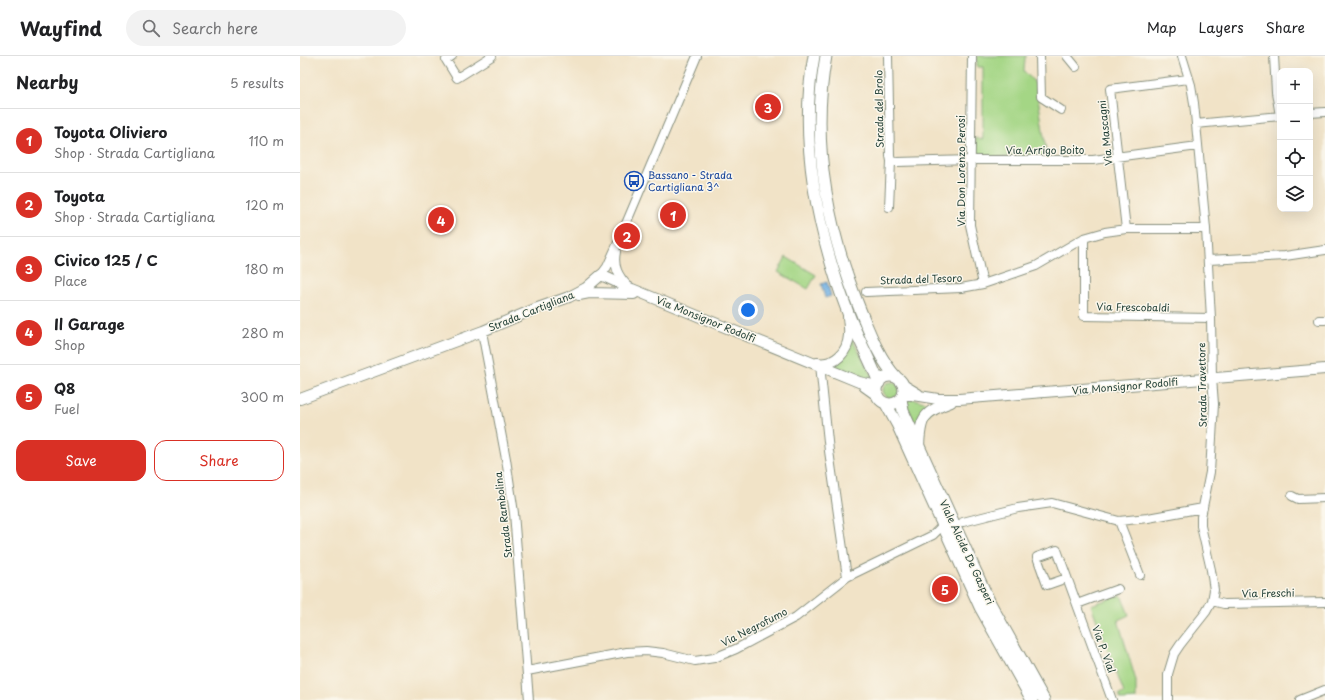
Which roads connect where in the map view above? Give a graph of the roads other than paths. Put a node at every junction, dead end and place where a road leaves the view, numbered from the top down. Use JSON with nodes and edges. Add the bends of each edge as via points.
{"nodes":[{"id":1,"x":452,"y":56,"type":"edge"},
{"id":2,"x":492,"y":56,"type":"edge"},
{"id":3,"x":697,"y":56,"type":"edge"},
{"id":4,"x":814,"y":56,"type":"edge"},
{"id":5,"x":826,"y":56,"type":"edge"},
{"id":6,"x":888,"y":56,"type":"edge"},
{"id":7,"x":972,"y":56,"type":"edge"},
{"id":8,"x":1040,"y":56,"type":"edge"},
{"id":9,"x":1067,"y":56,"type":"edge"},
{"id":10,"x":1182,"y":56,"type":"edge"},
{"id":11,"x":1274,"y":56,"type":"edge"},
{"id":12,"x":1076,"y":67,"type":"dead end"},
{"id":13,"x":1188,"y":79,"type":"junction"},
{"id":14,"x":1278,"y":104,"type":"edge"},
{"id":15,"x":1061,"y":110,"type":"dead end"},
{"id":16,"x":1325,"y":112,"type":"edge"},
{"id":17,"x":1313,"y":113,"type":"edge"},
{"id":18,"x":1277,"y":116,"type":"edge"},
{"id":19,"x":1196,"y":124,"type":"junction"},
{"id":20,"x":1198,"y":146,"type":"junction"},
{"id":21,"x":1117,"y":157,"type":"junction"},
{"id":22,"x":972,"y":160,"type":"junction"},
{"id":23,"x":891,"y":161,"type":"junction"},
{"id":24,"x":890,"y":207,"type":"dead end"},
{"id":25,"x":1126,"y":229,"type":"junction"},
{"id":26,"x":1206,"y":229,"type":"junction"},
{"id":27,"x":1084,"y":238,"type":"junction"},
{"id":28,"x":617,"y":245,"type":"junction"},
{"id":29,"x":1325,"y":250,"type":"edge"},
{"id":30,"x":1208,"y":260,"type":"junction"},
{"id":31,"x":601,"y":275,"type":"junction"},
{"id":32,"x":983,"y":284,"type":"junction"},
{"id":33,"x":632,"y":289,"type":"junction"},
{"id":34,"x":866,"y":292,"type":"dead end"},
{"id":35,"x":644,"y":294,"type":"junction"},
{"id":36,"x":569,"y":297,"type":"junction"},
{"id":37,"x":848,"y":313,"type":"junction"},
{"id":38,"x":1211,"y":318,"type":"junction"},
{"id":39,"x":483,"y":330,"type":"junction"},
{"id":40,"x":816,"y":364,"type":"junction"},
{"id":41,"x":1325,"y":369,"type":"edge"},
{"id":42,"x":1212,"y":378,"type":"junction"},
{"id":43,"x":878,"y":388,"type":"junction"},
{"id":44,"x":901,"y":389,"type":"junction"},
{"id":45,"x":300,"y":399,"type":"edge"},
{"id":46,"x":959,"y":399,"type":"junction"},
{"id":47,"x":886,"y":404,"type":"junction"},
{"id":48,"x":919,"y":447,"type":"junction"},
{"id":49,"x":1292,"y":496,"type":"dead end"},
{"id":50,"x":1325,"y":498,"type":"edge"},
{"id":51,"x":1203,"y":508,"type":"junction"},
{"id":52,"x":1119,"y":521,"type":"junction"},
{"id":53,"x":963,"y":522,"type":"dead end"},
{"id":54,"x":943,"y":525,"type":"junction"},
{"id":55,"x":1140,"y":574,"type":"dead end"},
{"id":56,"x":847,"y":577,"type":"junction"},
{"id":57,"x":1067,"y":578,"type":"junction"},
{"id":58,"x":1118,"y":590,"type":"dead end"},
{"id":59,"x":1212,"y":601,"type":"junction"},
{"id":60,"x":1325,"y":602,"type":"edge"},
{"id":61,"x":1077,"y":604,"type":"junction"},
{"id":62,"x":527,"y":671,"type":"junction"},
{"id":63,"x":1325,"y":690,"type":"edge"},
{"id":64,"x":529,"y":700,"type":"edge"},
{"id":65,"x":1032,"y":700,"type":"edge"},
{"id":66,"x":1044,"y":700,"type":"edge"},
{"id":67,"x":1112,"y":700,"type":"edge"},
{"id":68,"x":1168,"y":700,"type":"edge"},
{"id":69,"x":1300,"y":700,"type":"edge"}],
"edges":[{"from":1,"to":2,"type":"street","via":[[446,60],[457,78]]},
{"from":3,"to":28,"type":"street","name":"Strada Cartigliana"},
{"from":4,"to":37,"type":"main road","name":"Viale Alcide De Gasperi","via":[[809,99],[810,152],[817,206],[825,244]]},
{"from":5,"to":44,"type":"main road","name":"Viale Alcide De Gasperi","via":[[820,100],[820,150],[828,207],[853,292],[868,328]]},
{"from":6,"to":23,"type":"street","name":"Strada del Brolo"},
{"from":7,"to":22,"type":"street","name":"Via Don Lorenzo Perosi"},
{"from":8,"to":15,"type":"street","via":[[1041,97]]},
{"from":9,"to":12,"type":"street"},
{"from":10,"to":13,"type":"street","name":"Strada Travettore"},
{"from":11,"to":14,"type":"street"},
{"from":13,"to":19,"type":"street","name":"Strada Travettore"},
{"from":13,"to":21,"type":"street","name":"Via Mascagni","via":[[1110,90]]},
{"from":16,"to":17,"type":"street"},
{"from":18,"to":19,"type":"street"},
{"from":19,"to":20,"type":"street","name":"Strada Travettore"},
{"from":20,"to":21,"type":"street","name":"Via Arrigo Boito"},
{"from":20,"to":26,"type":"street","name":"Strada Travettore"},
{"from":21,"to":22,"type":"street","name":"Via Arrigo Boito","via":[[1093,160]]},
{"from":21,"to":25,"type":"street","name":"Via Mascagni"},
{"from":22,"to":23,"type":"street","name":"Via Arrigo Boito"},
{"from":22,"to":32,"type":"street","name":"Via Don Lorenzo Perosi","via":[[970,225]]},
{"from":23,"to":24,"type":"street","name":"Strada del Brolo"},
{"from":25,"to":26,"type":"street","name":"Strada del Tesoro"},
{"from":25,"to":27,"type":"street","name":"Strada del Tesoro"},
{"from":26,"to":30,"type":"street","name":"Strada Travettore"},
{"from":27,"to":32,"type":"street","name":"Strada del Tesoro","via":[[1036,266]]},
{"from":27,"to":38,"type":"street","name":"Via Frescobaldi","via":[[1084,316]]},
{"from":28,"to":31,"type":"street","name":"Strada Cartigliana"},
{"from":28,"to":33,"type":"street","via":[[614,259],[616,271]]},
{"from":29,"to":30,"type":"street","via":[[1285,256]]},
{"from":30,"to":38,"type":"street","name":"Strada Travettore"},
{"from":31,"to":33,"type":"street","name":"Via Monsignor Rodolfi"},
{"from":31,"to":36,"type":"street","name":"Strada Cartigliana","via":[[586,288]]},
{"from":32,"to":34,"type":"street","name":"Strada del Tesoro","via":[[961,288]]},
{"from":33,"to":35,"type":"street","name":"Via Monsignor Rodolfi"},
{"from":35,"to":36,"type":"street","via":[[613,292]]},
{"from":35,"to":40,"type":"street","name":"Via Monsignor Rodolfi"},
{"from":36,"to":39,"type":"street","name":"Strada Cartigliana"},
{"from":37,"to":40,"type":"street","name":"Via Monsignor Rodolfi","via":[[849,334],[846,349],[832,362]]},
{"from":37,"to":43,"type":"main road","name":"Viale Alcide De Gasperi"},
{"from":38,"to":42,"type":"street","name":"Strada Travettore"},
{"from":39,"to":45,"type":"street","name":"Strada Cartigliana"},
{"from":39,"to":62,"type":"street","name":"Strada Rambolina","via":[[512,500]]},
{"from":40,"to":43,"type":"street","name":"Via Monsignor Rodolfi"},
{"from":40,"to":56,"type":"street"},
{"from":41,"to":42,"type":"street","name":"Via Monsignor Rodolfi"},
{"from":42,"to":46,"type":"street","name":"Via Monsignor Rodolfi"},
{"from":42,"to":51,"type":"street","name":"Strada Travettore","via":[[1212,449]]},
{"from":43,"to":44,"type":"main road","via":[[881,380],[889,376]]},
{"from":43,"to":47,"type":"main road","name":"Viale Alcide De Gasperi","via":[[882,402]]},
{"from":44,"to":46,"type":"street","name":"Via Monsignor Rodolfi","via":[[925,398]]},
{"from":44,"to":47,"type":"main road","via":[[894,404]]},
{"from":44,"to":48,"type":"main road","name":"Viale Alcide De Gasperi","via":[[901,404]]},
{"from":46,"to":48,"type":"street","via":[[930,412],[923,419],[919,429]]},
{"from":47,"to":54,"type":"main road","name":"Viale Alcide De Gasperi"},
{"from":48,"to":66,"type":"main road","name":"Viale Alcide De Gasperi","via":[[990,603]]},
{"from":49,"to":50,"type":"street","via":[[1298,499]]},
{"from":51,"to":52,"type":"street"},
{"from":51,"to":59,"type":"street","name":"Strada Travettore","via":[[1201,526],[1213,581]]},
{"from":52,"to":53,"type":"street","via":[[1052,503],[1018,508]]},
{"from":52,"to":55,"type":"street"},
{"from":54,"to":56,"type":"street","name":"Via Negrofumo","via":[[933,535]]},
{"from":54,"to":65,"type":"main road","name":"Viale Alcide De Gasperi","via":[[980,607]]},
{"from":56,"to":62,"type":"street","name":"Via Negrofumo","via":[[796,617],[714,658],[695,661],[663,653],[626,652]]},
{"from":57,"to":57,"type":"street","name":"Via P. Vial","via":[[1047,585],[1037,557],[1057,550]]},
{"from":57,"to":61,"type":"street","name":"Via P. Vial"},
{"from":58,"to":61,"type":"street"},
{"from":59,"to":60,"type":"street","name":"Via Freschi","via":[[1224,604]]},
{"from":59,"to":68,"type":"street","name":"Strada Travettore","via":[[1203,617],[1174,654],[1168,674]]},
{"from":61,"to":67,"type":"street","name":"Via P. Vial"},
{"from":62,"to":64,"type":"street","name":"Strada Rambolina"},
{"from":63,"to":69,"type":"street"}]}
